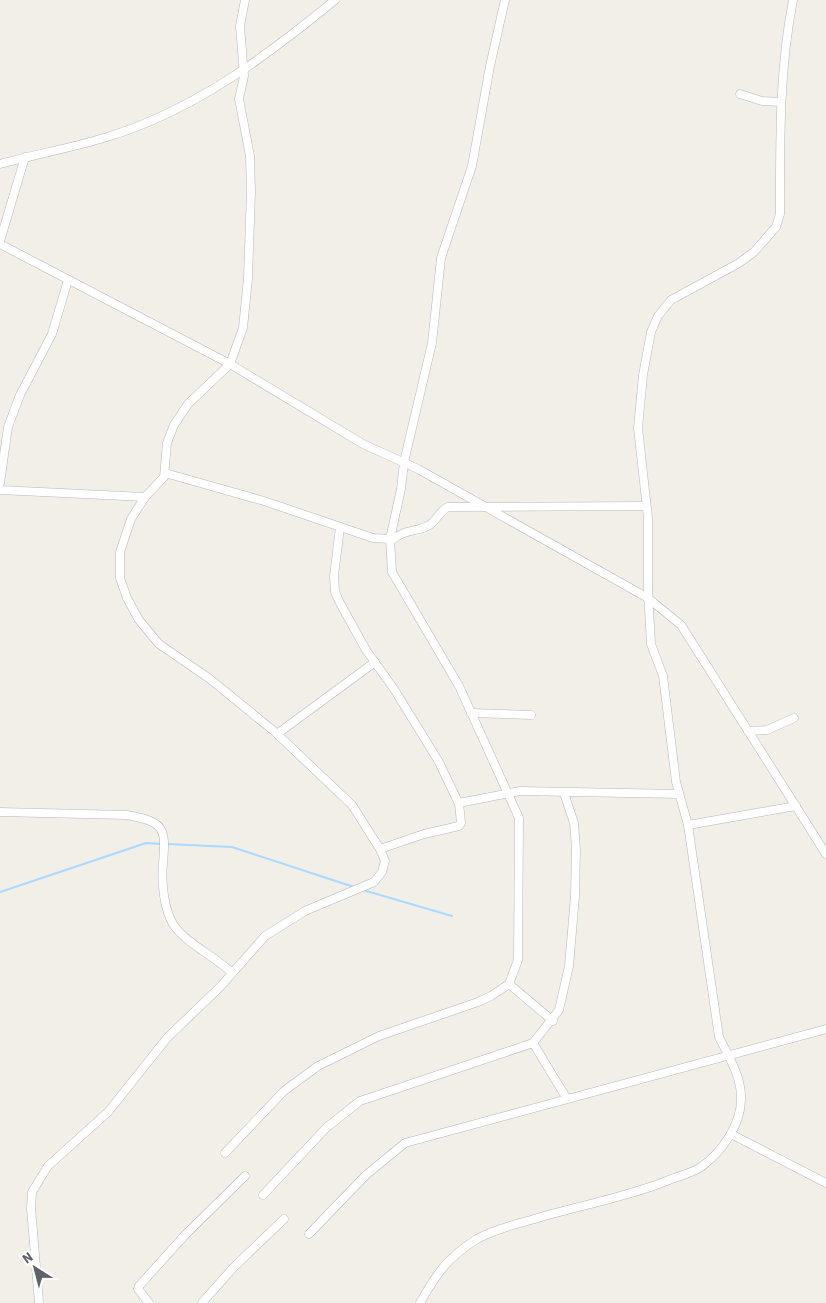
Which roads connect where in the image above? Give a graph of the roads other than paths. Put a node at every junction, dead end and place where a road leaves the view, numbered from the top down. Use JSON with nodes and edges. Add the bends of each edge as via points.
{"nodes":[{"id":1,"x":245,"y":0,"type":"edge"},
{"id":2,"x":335,"y":0,"type":"edge"},
{"id":3,"x":505,"y":0,"type":"edge"},
{"id":4,"x":793,"y":0,"type":"edge"},
{"id":5,"x":244,"y":69,"type":"junction"},
{"id":6,"x":740,"y":94,"type":"dead end"},
{"id":7,"x":781,"y":102,"type":"junction"},
{"id":8,"x":24,"y":157,"type":"junction"},
{"id":9,"x":0,"y":164,"type":"edge"},
{"id":10,"x":0,"y":243,"type":"edge"},
{"id":11,"x":68,"y":280,"type":"junction"},
{"id":12,"x":230,"y":364,"type":"junction"},
{"id":13,"x":404,"y":462,"type":"junction"},
{"id":14,"x":166,"y":473,"type":"junction"},
{"id":15,"x":0,"y":483,"type":"edge"},
{"id":16,"x":0,"y":490,"type":"edge"},
{"id":17,"x":145,"y":497,"type":"junction"},
{"id":18,"x":484,"y":506,"type":"junction"},
{"id":19,"x":646,"y":506,"type":"junction"},
{"id":20,"x":340,"y":526,"type":"junction"},
{"id":21,"x":390,"y":540,"type":"junction"},
{"id":22,"x":648,"y":598,"type":"junction"},
{"id":23,"x":375,"y":662,"type":"junction"},
{"id":24,"x":471,"y":713,"type":"junction"},
{"id":25,"x":531,"y":715,"type":"dead end"},
{"id":26,"x":794,"y":718,"type":"dead end"},
{"id":27,"x":748,"y":731,"type":"junction"},
{"id":28,"x":277,"y":734,"type":"junction"},
{"id":29,"x":506,"y":793,"type":"junction"},
{"id":30,"x":564,"y":793,"type":"junction"},
{"id":31,"x":679,"y":794,"type":"junction"},
{"id":32,"x":459,"y":804,"type":"junction"},
{"id":33,"x":796,"y":806,"type":"junction"},
{"id":34,"x":0,"y":812,"type":"edge"},
{"id":35,"x":688,"y":825,"type":"junction"},
{"id":36,"x":380,"y":849,"type":"junction"},
{"id":37,"x":826,"y":854,"type":"edge"},
{"id":38,"x":232,"y":972,"type":"junction"},
{"id":39,"x":509,"y":984,"type":"junction"},
{"id":40,"x":553,"y":1021,"type":"junction"},
{"id":41,"x":826,"y":1029,"type":"edge"},
{"id":42,"x":533,"y":1043,"type":"junction"},
{"id":43,"x":728,"y":1054,"type":"junction"},
{"id":44,"x":567,"y":1099,"type":"junction"},
{"id":45,"x":731,"y":1134,"type":"junction"},
{"id":46,"x":225,"y":1153,"type":"dead end"},
{"id":47,"x":245,"y":1176,"type":"dead end"},
{"id":48,"x":826,"y":1183,"type":"edge"},
{"id":49,"x":263,"y":1195,"type":"dead end"},
{"id":50,"x":284,"y":1219,"type":"dead end"},
{"id":51,"x":309,"y":1234,"type":"dead end"},
{"id":52,"x":39,"y":1303,"type":"edge"},
{"id":53,"x":149,"y":1303,"type":"edge"},
{"id":54,"x":202,"y":1303,"type":"edge"},
{"id":55,"x":420,"y":1303,"type":"edge"}],
"edges":[{"from":1,"to":5,"type":"street","via":[[240,26]]},
{"from":2,"to":5,"type":"street"},
{"from":3,"to":13,"type":"street","via":[[472,166],[441,258],[432,343]]},
{"from":4,"to":7,"type":"street","via":[[786,38]]},
{"from":5,"to":8,"type":"street","via":[[151,120],[108,137]]},
{"from":5,"to":12,"type":"street","via":[[239,99],[250,156],[250,238],[243,328]]},
{"from":6,"to":7,"type":"street","via":[[762,101]]},
{"from":7,"to":19,"type":"street","via":[[780,214],[776,227],[754,252],[739,263],[671,300],[658,316],[651,332],[638,428]]},
{"from":8,"to":9,"type":"street"},
{"from":8,"to":10,"type":"street"},
{"from":10,"to":11,"type":"street"},
{"from":11,"to":12,"type":"street"},
{"from":11,"to":15,"type":"street","via":[[52,334],[20,395],[8,427]]},
{"from":12,"to":13,"type":"street","via":[[363,444]]},
{"from":12,"to":14,"type":"street","via":[[188,404],[174,425],[167,443]]},
{"from":13,"to":18,"type":"street"},
{"from":13,"to":21,"type":"street"},
{"from":14,"to":17,"type":"street"},
{"from":14,"to":20,"type":"street"},
{"from":16,"to":17,"type":"street"},
{"from":17,"to":28,"type":"street","via":[[131,520],[120,552],[120,578],[139,620],[159,644],[210,679]]},
{"from":18,"to":19,"type":"street"},
{"from":18,"to":21,"type":"street","via":[[448,506],[428,526],[399,534]]},
{"from":18,"to":22,"type":"street"},
{"from":19,"to":22,"type":"street"},
{"from":20,"to":21,"type":"street","via":[[373,538]]},
{"from":20,"to":23,"type":"street","via":[[335,556],[336,592]]},
{"from":21,"to":24,"type":"street","via":[[392,572],[445,661]]},
{"from":22,"to":27,"type":"street","via":[[681,625]]},
{"from":22,"to":31,"type":"street","via":[[651,644],[662,676]]},
{"from":23,"to":28,"type":"street"},
{"from":23,"to":32,"type":"street","via":[[438,762]]},
{"from":24,"to":25,"type":"street"},
{"from":24,"to":29,"type":"street"},
{"from":26,"to":27,"type":"street","via":[[768,730]]},
{"from":27,"to":33,"type":"street"},
{"from":28,"to":36,"type":"street","via":[[352,804]]},
{"from":29,"to":30,"type":"street"},
{"from":29,"to":32,"type":"street"},
{"from":29,"to":39,"type":"street","via":[[519,818],[520,831],[518,960]]},
{"from":30,"to":31,"type":"street"},
{"from":30,"to":40,"type":"street","via":[[574,823],[575,896],[569,966],[563,997]]},
{"from":31,"to":35,"type":"street"},
{"from":32,"to":36,"type":"street","via":[[462,823],[459,826]]},
{"from":33,"to":35,"type":"street"},
{"from":33,"to":37,"type":"street"},
{"from":34,"to":38,"type":"street","via":[[127,815],[156,824],[164,836],[164,891],[173,925]]},
{"from":35,"to":43,"type":"street","via":[[719,1037]]},
{"from":36,"to":38,"type":"street","via":[[385,861],[374,882],[285,922],[265,936]]},
{"from":38,"to":52,"type":"street","via":[[220,988],[173,1032],[108,1112],[42,1174],[32,1192],[31,1208]]},
{"from":39,"to":40,"type":"street"},
{"from":39,"to":46,"type":"street","via":[[478,1002],[379,1036],[318,1066],[284,1091]]},
{"from":40,"to":42,"type":"street"},
{"from":41,"to":43,"type":"street"},
{"from":42,"to":44,"type":"street"},
{"from":42,"to":49,"type":"street","via":[[360,1101],[326,1128]]},
{"from":43,"to":44,"type":"street"},
{"from":43,"to":45,"type":"street","via":[[741,1098]]},
{"from":44,"to":51,"type":"street","via":[[405,1143],[366,1175]]},
{"from":45,"to":48,"type":"street"},
{"from":45,"to":55,"type":"street","via":[[700,1168],[659,1185],[506,1227],[478,1238],[437,1272]]},
{"from":47,"to":53,"type":"street","via":[[138,1286]]},
{"from":50,"to":54,"type":"street"}]}
